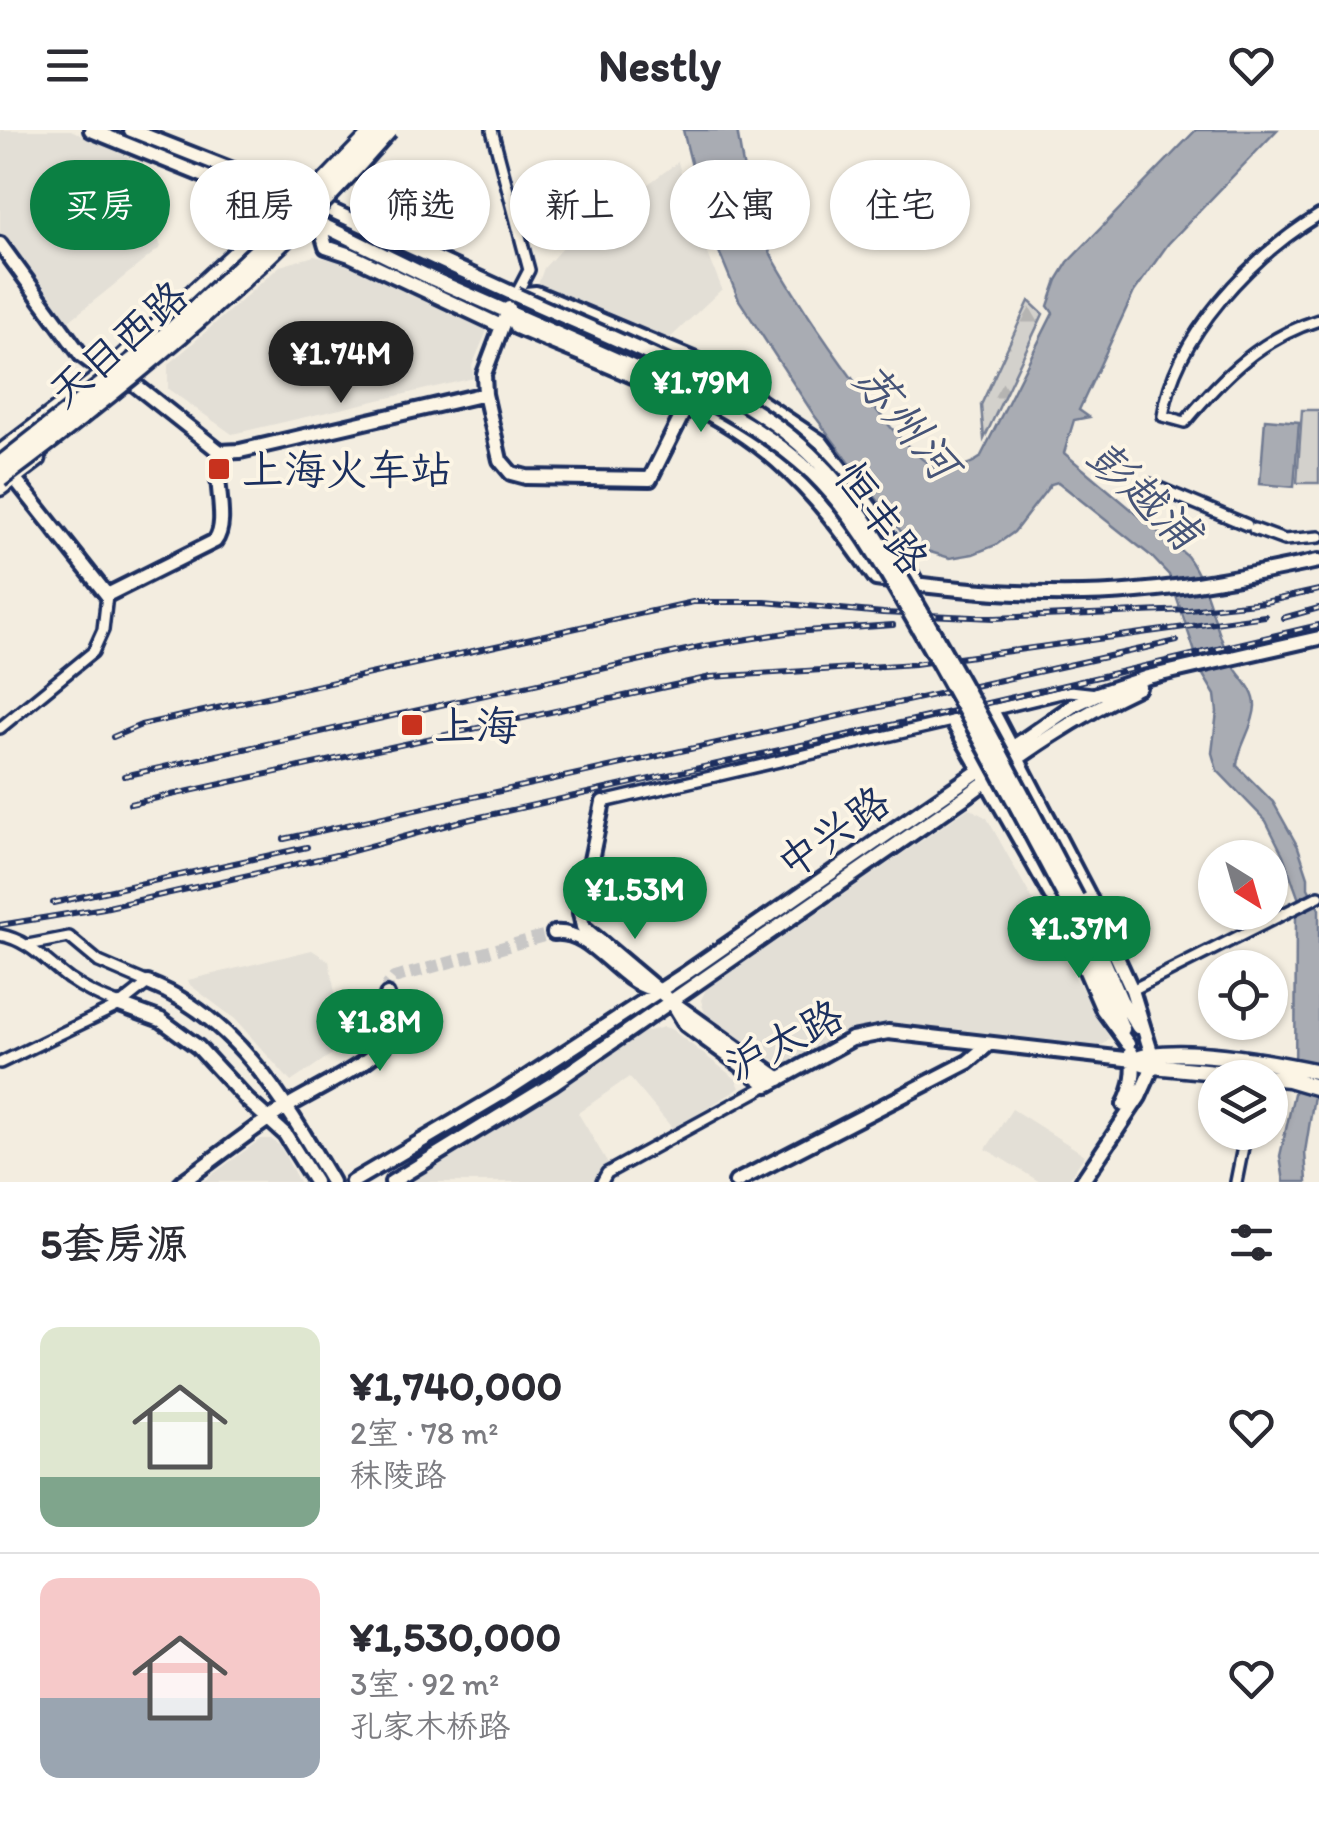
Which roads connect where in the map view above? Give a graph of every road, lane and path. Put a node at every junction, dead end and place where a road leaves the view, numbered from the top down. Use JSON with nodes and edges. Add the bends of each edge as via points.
{"nodes":[{"id":1,"x":92,"y":130,"type":"edge"},
{"id":2,"x":131,"y":130,"type":"edge"},
{"id":3,"x":372,"y":130,"type":"edge"},
{"id":4,"x":392,"y":130,"type":"edge"},
{"id":5,"x":492,"y":130,"type":"edge"},
{"id":6,"x":158,"y":135,"type":"edge"},
{"id":7,"x":159,"y":155,"type":"junction"},
{"id":8,"x":216,"y":160,"type":"edge"},
{"id":9,"x":190,"y":168,"type":"edge"},
{"id":10,"x":330,"y":172,"type":"edge"},
{"id":11,"x":330,"y":196,"type":"edge"},
{"id":12,"x":330,"y":210,"type":"edge"},
{"id":13,"x":1319,"y":215,"type":"edge"},
{"id":14,"x":330,"y":229,"type":"edge"},
{"id":15,"x":0,"y":244,"type":"edge"},
{"id":16,"x":245,"y":250,"type":"edge"},
{"id":17,"x":247,"y":250,"type":"edge"},
{"id":18,"x":281,"y":250,"type":"edge"},
{"id":19,"x":448,"y":292,"type":"junction"},
{"id":20,"x":516,"y":295,"type":"junction"},
{"id":21,"x":508,"y":310,"type":"junction"},
{"id":22,"x":1319,"y":320,"type":"edge"},
{"id":23,"x":501,"y":326,"type":"junction"},
{"id":24,"x":705,"y":364,"type":"junction"},
{"id":25,"x":105,"y":373,"type":"junction"},
{"id":26,"x":133,"y":383,"type":"junction"},
{"id":27,"x":485,"y":394,"type":"junction"},
{"id":28,"x":689,"y":403,"type":"junction"},
{"id":29,"x":76,"y":406,"type":"junction"},
{"id":30,"x":220,"y":452,"type":"junction"},
{"id":31,"x":0,"y":459,"type":"edge"},
{"id":32,"x":7,"y":478,"type":"edge"},
{"id":33,"x":1149,"y":484,"type":"dead end"},
{"id":34,"x":0,"y":488,"type":"edge"},
{"id":35,"x":1319,"y":536,"type":"edge"},
{"id":36,"x":1319,"y":561,"type":"edge"},
{"id":37,"x":918,"y":585,"type":"junction"},
{"id":38,"x":107,"y":594,"type":"junction"},
{"id":39,"x":1319,"y":638,"type":"edge"},
{"id":40,"x":1099,"y":699,"type":"junction"},
{"id":41,"x":992,"y":710,"type":"junction"},
{"id":42,"x":952,"y":722,"type":"junction"},
{"id":43,"x":0,"y":728,"type":"edge"},
{"id":44,"x":1015,"y":751,"type":"junction"},
{"id":45,"x":982,"y":776,"type":"junction"},
{"id":46,"x":603,"y":802,"type":"joint"},
{"id":47,"x":1319,"y":896,"type":"edge"},
{"id":48,"x":1072,"y":900,"type":"junction"},
{"id":49,"x":554,"y":933,"type":"tunnel mouth"},
{"id":50,"x":0,"y":935,"type":"edge"},
{"id":51,"x":28,"y":945,"type":"junction"},
{"id":52,"x":148,"y":983,"type":"junction"},
{"id":53,"x":659,"y":990,"type":"junction"},
{"id":54,"x":1132,"y":990,"type":"junction"},
{"id":55,"x":387,"y":995,"type":"dead end"},
{"id":56,"x":672,"y":1002,"type":"junction"},
{"id":57,"x":120,"y":1005,"type":"junction"},
{"id":58,"x":1145,"y":1037,"type":"junction"},
{"id":59,"x":989,"y":1044,"type":"junction"},
{"id":60,"x":1128,"y":1044,"type":"junction"},
{"id":61,"x":1152,"y":1059,"type":"junction"},
{"id":62,"x":1134,"y":1060,"type":"junction"},
{"id":63,"x":0,"y":1063,"type":"edge"},
{"id":64,"x":1198,"y":1071,"type":"edge"},
{"id":65,"x":1289,"y":1072,"type":"junction"},
{"id":66,"x":1319,"y":1072,"type":"edge"},
{"id":67,"x":774,"y":1082,"type":"junction"},
{"id":68,"x":1319,"y":1088,"type":"edge"},
{"id":69,"x":286,"y":1107,"type":"junction"},
{"id":70,"x":269,"y":1120,"type":"junction"},
{"id":71,"x":1242,"y":1150,"type":"edge"},
{"id":72,"x":1101,"y":1152,"type":"junction"},
{"id":73,"x":602,"y":1180,"type":"edge"},
{"id":74,"x":182,"y":1182,"type":"edge"},
{"id":75,"x":316,"y":1182,"type":"edge"},
{"id":76,"x":332,"y":1182,"type":"edge"},
{"id":77,"x":352,"y":1182,"type":"edge"},
{"id":78,"x":392,"y":1182,"type":"edge"},
{"id":79,"x":736,"y":1182,"type":"edge"},
{"id":80,"x":1082,"y":1182,"type":"edge"},
{"id":81,"x":1236,"y":1182,"type":"edge"}],
"edges":[{"from":1,"to":7,"type":"main road","name":"恒丰路"},
{"from":2,"to":6,"type":"main road","name":"恒丰路"},
{"from":3,"to":10,"type":"main road"},
{"from":3,"to":29,"type":"highway","bridge":true,"via":[[228,280]]},
{"from":4,"to":11,"type":"main road","name":"天目西路"},
{"from":4,"to":32,"type":"highway","bridge":true,"via":[[193,326]]},
{"from":5,"to":20,"type":"street","via":[[530,270]]},
{"from":6,"to":7,"type":"street"},
{"from":6,"to":8,"type":"main road","name":"恒丰路"},
{"from":7,"to":9,"type":"main road","name":"恒丰路"},
{"from":12,"to":20,"type":"main road","name":"恒丰路"},
{"from":13,"to":22,"type":"street","via":[[1264,254],[1225,294],[1194,340],[1162,416],[1185,422],[1248,356]]},
{"from":14,"to":19,"type":"main road","name":"恒丰路"},
{"from":15,"to":25,"type":"main road","via":[[81,355]]},
{"from":16,"to":29,"type":"highway","bridge":true},
{"from":17,"to":25,"type":"main road","name":"天目西路","via":[[124,365]]},
{"from":18,"to":26,"type":"main road","name":"天目西路"},
{"from":19,"to":21,"type":"main road","name":"恒丰路"},
{"from":19,"to":23,"type":"main road"},
{"from":20,"to":21,"type":"main road"},
{"from":20,"to":24,"type":"main road","via":[[536,293]]},
{"from":20,"to":48,"type":"main road","name":"恒丰路","bridge":true,"via":[[734,399],[823,466],[873,530],[983,716]]},
{"from":21,"to":23,"type":"main road"},
{"from":21,"to":28,"type":"main road","via":[[516,327]]},
{"from":21,"to":48,"type":"main road","name":"恒丰路","bridge":true,"via":[[708,401],[781,447],[826,488],[864,536]]},
{"from":23,"to":27,"type":"main road","via":[[484,374]]},
{"from":24,"to":28,"type":"main road"},
{"from":24,"to":37,"type":"main road","via":[[821,442]]},
{"from":25,"to":26,"type":"main road"},
{"from":25,"to":31,"type":"main road","name":"天目西路"},
{"from":26,"to":30,"type":"main road"},
{"from":26,"to":32,"type":"main road","name":"天目西路"},
{"from":27,"to":28,"type":"main road","via":[[500,460],[526,477],[650,478]]},
{"from":27,"to":30,"type":"main road"},
{"from":28,"to":37,"type":"main road","via":[[778,461],[834,519],[876,579]]},
{"from":29,"to":31,"type":"highway","bridge":true},
{"from":30,"to":38,"type":"main road","via":[[215,468],[222,528],[216,541]]},
{"from":31,"to":32,"type":"main road"},
{"from":32,"to":34,"type":"main road","name":"天目西路"},
{"from":32,"to":38,"type":"main road"},
{"from":33,"to":35,"type":"street","via":[[1284,540]]},
{"from":36,"to":37,"type":"main road","via":[[1172,587],[1072,594]]},
{"from":38,"to":43,"type":"street","via":[[103,630],[92,652]]},
{"from":39,"to":40,"type":"main road","name":"中兴路","via":[[1154,677]]},
{"from":40,"to":41,"type":"street","via":[[1070,691]]},
{"from":40,"to":44,"type":"main road","name":"中兴路"},
{"from":41,"to":42,"type":"street"},
{"from":41,"to":44,"type":"main road","name":"恒丰路"},
{"from":42,"to":45,"type":"main road","name":"恒丰路"},
{"from":42,"to":46,"type":"street"},
{"from":44,"to":45,"type":"main road","name":"中兴路"},
{"from":44,"to":54,"type":"main road","name":"恒丰路"},
{"from":45,"to":53,"type":"main road","name":"中兴路"},
{"from":45,"to":56,"type":"main road","name":"中兴路"},
{"from":45,"to":60,"type":"main road","name":"恒丰路","via":[[1058,907],[1103,1010]]},
{"from":46,"to":53,"type":"main road","via":[[580,913],[583,926]]},
{"from":47,"to":54,"type":"street"},
{"from":48,"to":58,"type":"main road","name":"恒丰路"},
{"from":48,"to":60,"type":"main road","name":"恒丰路"},
{"from":49,"to":53,"type":"main road","via":[[574,935],[634,984]]},
{"from":50,"to":51,"type":"street"},
{"from":51,"to":52,"type":"street","via":[[69,936],[99,962]]},
{"from":51,"to":57,"type":"street","via":[[84,989]]},
{"from":52,"to":57,"type":"street"},
{"from":52,"to":69,"type":"main road","via":[[219,1026]]},
{"from":53,"to":56,"type":"main road"},
{"from":53,"to":77,"type":"main road","name":"中兴路"},
{"from":54,"to":58,"type":"main road","name":"恒丰路"},
{"from":55,"to":69,"type":"main road","via":[[391,1039]]},
{"from":56,"to":67,"type":"main road"},
{"from":56,"to":78,"type":"main road","name":"中兴路"},
{"from":57,"to":63,"type":"street"},
{"from":57,"to":70,"type":"main road","via":[[188,1038]]},
{"from":58,"to":61,"type":"main road","name":"恒丰路"},
{"from":59,"to":62,"type":"main road","name":"沪太路"},
{"from":59,"to":67,"type":"main road","name":"沪太路","via":[[871,1034]]},
{"from":59,"to":79,"type":"main road","via":[[968,1062]]},
{"from":60,"to":62,"type":"main road","name":"恒丰路"},
{"from":61,"to":62,"type":"main road","name":"沪太路"},
{"from":61,"to":64,"type":"main road","name":"沪太路"},
{"from":61,"to":65,"type":"main road","name":"沪太路"},
{"from":61,"to":72,"type":"main road","via":[[1139,1096]]},
{"from":62,"to":72,"type":"main road","via":[[1131,1093]]},
{"from":65,"to":66,"type":"main road","name":"沪太路"},
{"from":65,"to":68,"type":"main road","name":"沪太路"},
{"from":67,"to":73,"type":"street","name":"沪太路"},
{"from":69,"to":70,"type":"main road"},
{"from":69,"to":76,"type":"main road"},
{"from":70,"to":74,"type":"main road"},
{"from":70,"to":75,"type":"main road"},
{"from":71,"to":81,"type":"street"},
{"from":72,"to":80,"type":"main road"}]}
